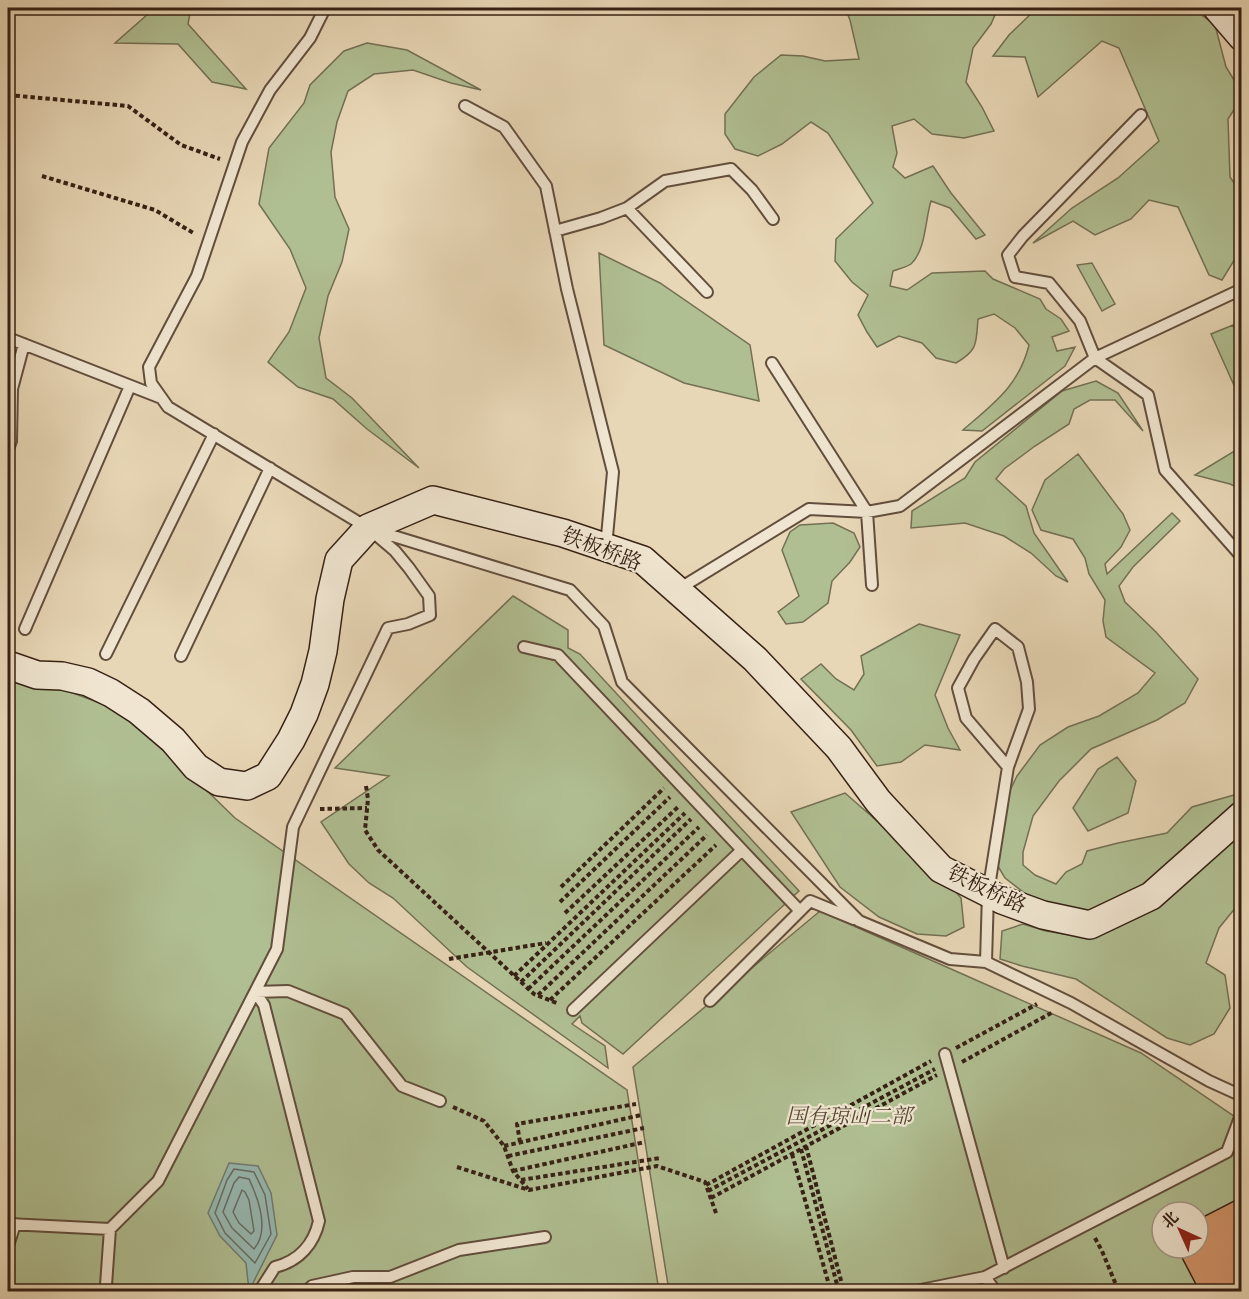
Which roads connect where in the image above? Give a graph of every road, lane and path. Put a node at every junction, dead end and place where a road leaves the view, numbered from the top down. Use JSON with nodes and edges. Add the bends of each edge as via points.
{"nodes":[{"id":1,"x":325,"y":8,"type":"edge"},
{"id":2,"x":1217,"y":8,"type":"edge"},
{"id":3,"x":1242,"y":37,"type":"edge"},
{"id":4,"x":8,"y":95,"type":"edge"},
{"id":5,"x":465,"y":106,"type":"dead end"},
{"id":6,"x":1141,"y":115,"type":"dead end"},
{"id":7,"x":235,"y":164,"type":"junction"},
{"id":8,"x":42,"y":176,"type":"dead end"},
{"id":9,"x":627,"y":208,"type":"junction"},
{"id":10,"x":773,"y":219,"type":"dead end"},
{"id":11,"x":555,"y":231,"type":"junction"},
{"id":12,"x":209,"y":242,"type":"junction"},
{"id":13,"x":1242,"y":289,"type":"edge"},
{"id":14,"x":707,"y":291,"type":"dead end"},
{"id":15,"x":8,"y":338,"type":"edge"},
{"id":16,"x":24,"y":344,"type":"junction"},
{"id":17,"x":1095,"y":358,"type":"junction"},
{"id":18,"x":772,"y":363,"type":"dead end"},
{"id":19,"x":130,"y":386,"type":"junction"},
{"id":20,"x":159,"y":397,"type":"junction"},
{"id":21,"x":214,"y":434,"type":"junction"},
{"id":22,"x":8,"y":449,"type":"edge"},
{"id":23,"x":270,"y":468,"type":"junction"},
{"id":24,"x":867,"y":512,"type":"junction"},
{"id":25,"x":368,"y":528,"type":"junction"},
{"id":26,"x":606,"y":547,"type":"junction"},
{"id":27,"x":1242,"y":557,"type":"edge"},
{"id":28,"x":872,"y":585,"type":"dead end"},
{"id":29,"x":677,"y":590,"type":"junction"},
{"id":30,"x":26,"y":629,"type":"dead end"},
{"id":31,"x":524,"y":647,"type":"dead end"},
{"id":32,"x":106,"y":654,"type":"dead end"},
{"id":33,"x":180,"y":656,"type":"dead end"},
{"id":34,"x":8,"y":665,"type":"edge"},
{"id":35,"x":1008,"y":767,"type":"junction"},
{"id":36,"x":678,"y":782,"type":"junction"},
{"id":37,"x":366,"y":786,"type":"dead end"},
{"id":38,"x":367,"y":808,"type":"junction"},
{"id":39,"x":302,"y":809,"type":"junction"},
{"id":40,"x":704,"y":809,"type":"junction"},
{"id":41,"x":1242,"y":816,"type":"edge"},
{"id":42,"x":727,"y":834,"type":"junction"},
{"id":43,"x":742,"y":850,"type":"junction"},
{"id":44,"x":561,"y":887,"type":"dead end"},
{"id":45,"x":988,"y":893,"type":"junction"},
{"id":46,"x":560,"y":902,"type":"dead end"},
{"id":47,"x":800,"y":911,"type":"junction"},
{"id":48,"x":565,"y":913,"type":"dead end"},
{"id":49,"x":860,"y":921,"type":"junction"},
{"id":50,"x":548,"y":943,"type":"junction"},
{"id":51,"x":488,"y":953,"type":"junction"},
{"id":52,"x":449,"y":959,"type":"dead end"},
{"id":53,"x":986,"y":962,"type":"junction"},
{"id":54,"x":514,"y":976,"type":"junction"},
{"id":55,"x":521,"y":982,"type":"junction"},
{"id":56,"x":528,"y":989,"type":"junction"},
{"id":57,"x":255,"y":992,"type":"junction"},
{"id":58,"x":1054,"y":994,"type":"junction"},
{"id":59,"x":538,"y":995,"type":"junction"},
{"id":60,"x":550,"y":1000,"type":"junction"},
{"id":61,"x":710,"y":1001,"type":"dead end"},
{"id":62,"x":1071,"y":1003,"type":"junction"},
{"id":63,"x":573,"y":1010,"type":"joint"},
{"id":64,"x":947,"y":1062,"type":"junction"},
{"id":65,"x":1242,"y":1096,"type":"edge"},
{"id":66,"x":440,"y":1101,"type":"joint"},
{"id":67,"x":636,"y":1104,"type":"dead end"},
{"id":68,"x":1242,"y":1112,"type":"edge"},
{"id":69,"x":641,"y":1115,"type":"dead end"},
{"id":70,"x":644,"y":1128,"type":"dead end"},
{"id":71,"x":520,"y":1142,"type":"junction"},
{"id":72,"x":645,"y":1142,"type":"dead end"},
{"id":73,"x":504,"y":1146,"type":"junction"},
{"id":74,"x":803,"y":1148,"type":"junction"},
{"id":75,"x":792,"y":1154,"type":"junction"},
{"id":76,"x":508,"y":1156,"type":"junction"},
{"id":77,"x":660,"y":1158,"type":"dead end"},
{"id":78,"x":457,"y":1167,"type":"dead end"},
{"id":79,"x":513,"y":1171,"type":"junction"},
{"id":80,"x":521,"y":1180,"type":"junction"},
{"id":81,"x":706,"y":1185,"type":"junction"},
{"id":82,"x":529,"y":1190,"type":"junction"},
{"id":83,"x":708,"y":1191,"type":"junction"},
{"id":84,"x":711,"y":1198,"type":"junction"},
{"id":85,"x":717,"y":1216,"type":"dead end"},
{"id":86,"x":11,"y":1224,"type":"edge"},
{"id":87,"x":1087,"y":1224,"type":"junction"},
{"id":88,"x":110,"y":1229,"type":"junction"},
{"id":89,"x":544,"y":1237,"type":"dead end"},
{"id":90,"x":8,"y":1246,"type":"edge"},
{"id":91,"x":1004,"y":1268,"type":"junction"},
{"id":92,"x":985,"y":1277,"type":"junction"},
{"id":93,"x":111,"y":1292,"type":"edge"},
{"id":94,"x":259,"y":1292,"type":"edge"},
{"id":95,"x":306,"y":1292,"type":"edge"},
{"id":96,"x":831,"y":1292,"type":"edge"},
{"id":97,"x":839,"y":1292,"type":"edge"},
{"id":98,"x":844,"y":1292,"type":"edge"},
{"id":99,"x":911,"y":1292,"type":"edge"},
{"id":100,"x":996,"y":1292,"type":"edge"},
{"id":101,"x":1119,"y":1292,"type":"edge"}],
"edges":[{"from":1,"to":7,"type":"lane","via":[[310,38],[270,90],[242,142]]},
{"from":2,"to":3,"type":"street"},
{"from":4,"to":7,"type":"path","via":[[128,106],[181,145]]},
{"from":5,"to":11,"type":"lane","via":[[504,127],[546,186]]},
{"from":6,"to":17,"type":"lane","via":[[1008,255],[1015,277],[1049,283],[1080,321]]},
{"from":7,"to":12,"type":"lane"},
{"from":8,"to":12,"type":"path","via":[[155,210]]},
{"from":9,"to":10,"type":"lane","via":[[665,181],[731,169]]},
{"from":9,"to":11,"type":"lane"},
{"from":9,"to":14,"type":"lane"},
{"from":11,"to":26,"type":"lane","via":[[613,472]]},
{"from":12,"to":20,"type":"lane","via":[[197,276],[149,367],[151,383]]},
{"from":13,"to":17,"type":"lane"},
{"from":15,"to":16,"type":"lane"},
{"from":16,"to":19,"type":"lane"},
{"from":16,"to":22,"type":"lane","via":[[12,389]]},
{"from":17,"to":24,"type":"lane","via":[[900,506]]},
{"from":17,"to":27,"type":"lane","via":[[1148,395],[1165,470]]},
{"from":18,"to":24,"type":"lane"},
{"from":19,"to":20,"type":"lane"},
{"from":19,"to":30,"type":"lane"},
{"from":20,"to":21,"type":"lane","via":[[168,407]]},
{"from":21,"to":23,"type":"lane"},
{"from":21,"to":32,"type":"lane"},
{"from":23,"to":25,"type":"lane"},
{"from":23,"to":33,"type":"lane"},
{"from":24,"to":28,"type":"lane"},
{"from":24,"to":29,"type":"lane","via":[[809,509]]},
{"from":25,"to":26,"type":"street","name":"铁板桥路","via":[[433,501]]},
{"from":25,"to":34,"type":"street","name":"铁板桥路","via":[[339,560],[315,684],[291,741],[267,776],[247,786],[219,782],[196,766],[174,740],[139,711],[111,693],[88,682],[37,675]]},
{"from":25,"to":39,"type":"lane","via":[[395,551],[429,596],[430,615],[388,628]]},
{"from":25,"to":49,"type":"lane","via":[[570,590],[604,626],[622,682]]},
{"from":26,"to":29,"type":"street","name":"铁板桥路","via":[[643,560]]},
{"from":29,"to":45,"type":"street","name":"铁板桥路","via":[[755,659],[839,748],[878,801],[941,869]]},
{"from":31,"to":36,"type":"lane","via":[[558,655]]},
{"from":35,"to":35,"type":"lane","via":[[1029,709],[1028,691],[1018,647],[995,629],[958,688],[966,718]]},
{"from":35,"to":45,"type":"lane"},
{"from":36,"to":40,"type":"lane"},
{"from":36,"to":44,"type":"path"},
{"from":36,"to":46,"type":"path"},
{"from":37,"to":38,"type":"path"},
{"from":38,"to":39,"type":"path"},
{"from":38,"to":51,"type":"path","via":[[365,830],[378,850]]},
{"from":39,"to":57,"type":"lane","via":[[293,828],[277,949]]},
{"from":40,"to":42,"type":"lane"},
{"from":40,"to":48,"type":"path"},
{"from":40,"to":50,"type":"path"},
{"from":40,"to":55,"type":"path"},
{"from":40,"to":56,"type":"path"},
{"from":40,"to":59,"type":"path"},
{"from":41,"to":45,"type":"street","name":"铁板桥路","via":[[1150,896],[1090,925],[1042,915]]},
{"from":42,"to":43,"type":"lane"},
{"from":42,"to":60,"type":"path"},
{"from":43,"to":47,"type":"lane"},
{"from":43,"to":63,"type":"lane"},
{"from":45,"to":53,"type":"lane"},
{"from":47,"to":49,"type":"lane","via":[[810,901]]},
{"from":47,"to":61,"type":"lane"},
{"from":49,"to":53,"type":"lane","via":[[950,959]]},
{"from":50,"to":51,"type":"path"},
{"from":50,"to":54,"type":"path"},
{"from":51,"to":52,"type":"path"},
{"from":51,"to":54,"type":"path"},
{"from":53,"to":58,"type":"lane"},
{"from":54,"to":55,"type":"path"},
{"from":55,"to":56,"type":"path"},
{"from":56,"to":59,"type":"path"},
{"from":57,"to":66,"type":"lane","via":[[288,991],[345,1014],[402,1086]]},
{"from":57,"to":88,"type":"lane","via":[[158,1181]]},
{"from":57,"to":94,"type":"lane","via":[[264,1005],[319,1221],[312,1243],[288,1263],[275,1267]]},
{"from":58,"to":62,"type":"lane"},
{"from":58,"to":64,"type":"path"},
{"from":59,"to":60,"type":"path"},
{"from":60,"to":63,"type":"path"},
{"from":62,"to":64,"type":"path"},
{"from":62,"to":65,"type":"lane","via":[[1209,1082]]},
{"from":64,"to":74,"type":"path"},
{"from":64,"to":81,"type":"path"},
{"from":64,"to":83,"type":"path"},
{"from":64,"to":91,"type":"lane"},
{"from":66,"to":73,"type":"path","via":[[484,1121]]},
{"from":67,"to":71,"type":"path","via":[[517,1124]]},
{"from":68,"to":87,"type":"lane","via":[[1227,1152]]},
{"from":69,"to":71,"type":"path"},
{"from":70,"to":76,"type":"path"},
{"from":71,"to":73,"type":"path"},
{"from":72,"to":79,"type":"path"},
{"from":73,"to":76,"type":"path"},
{"from":74,"to":75,"type":"path"},
{"from":74,"to":97,"type":"path"},
{"from":74,"to":98,"type":"path"},
{"from":75,"to":84,"type":"path"},
{"from":75,"to":96,"type":"path"},
{"from":76,"to":79,"type":"path"},
{"from":77,"to":80,"type":"path"},
{"from":78,"to":82,"type":"path"},
{"from":79,"to":80,"type":"path"},
{"from":80,"to":82,"type":"path"},
{"from":81,"to":82,"type":"path","via":[[657,1166]]},
{"from":81,"to":83,"type":"path"},
{"from":83,"to":84,"type":"path"},
{"from":84,"to":85,"type":"path"},
{"from":86,"to":88,"type":"lane"},
{"from":86,"to":90,"type":"lane"},
{"from":87,"to":91,"type":"lane"},
{"from":87,"to":101,"type":"path"},
{"from":88,"to":93,"type":"lane","via":[[106,1285]]},
{"from":89,"to":95,"type":"lane","via":[[459,1250],[390,1277],[353,1277],[312,1286]]},
{"from":91,"to":92,"type":"lane"},
{"from":92,"to":99,"type":"lane"},
{"from":92,"to":100,"type":"lane"}]}
